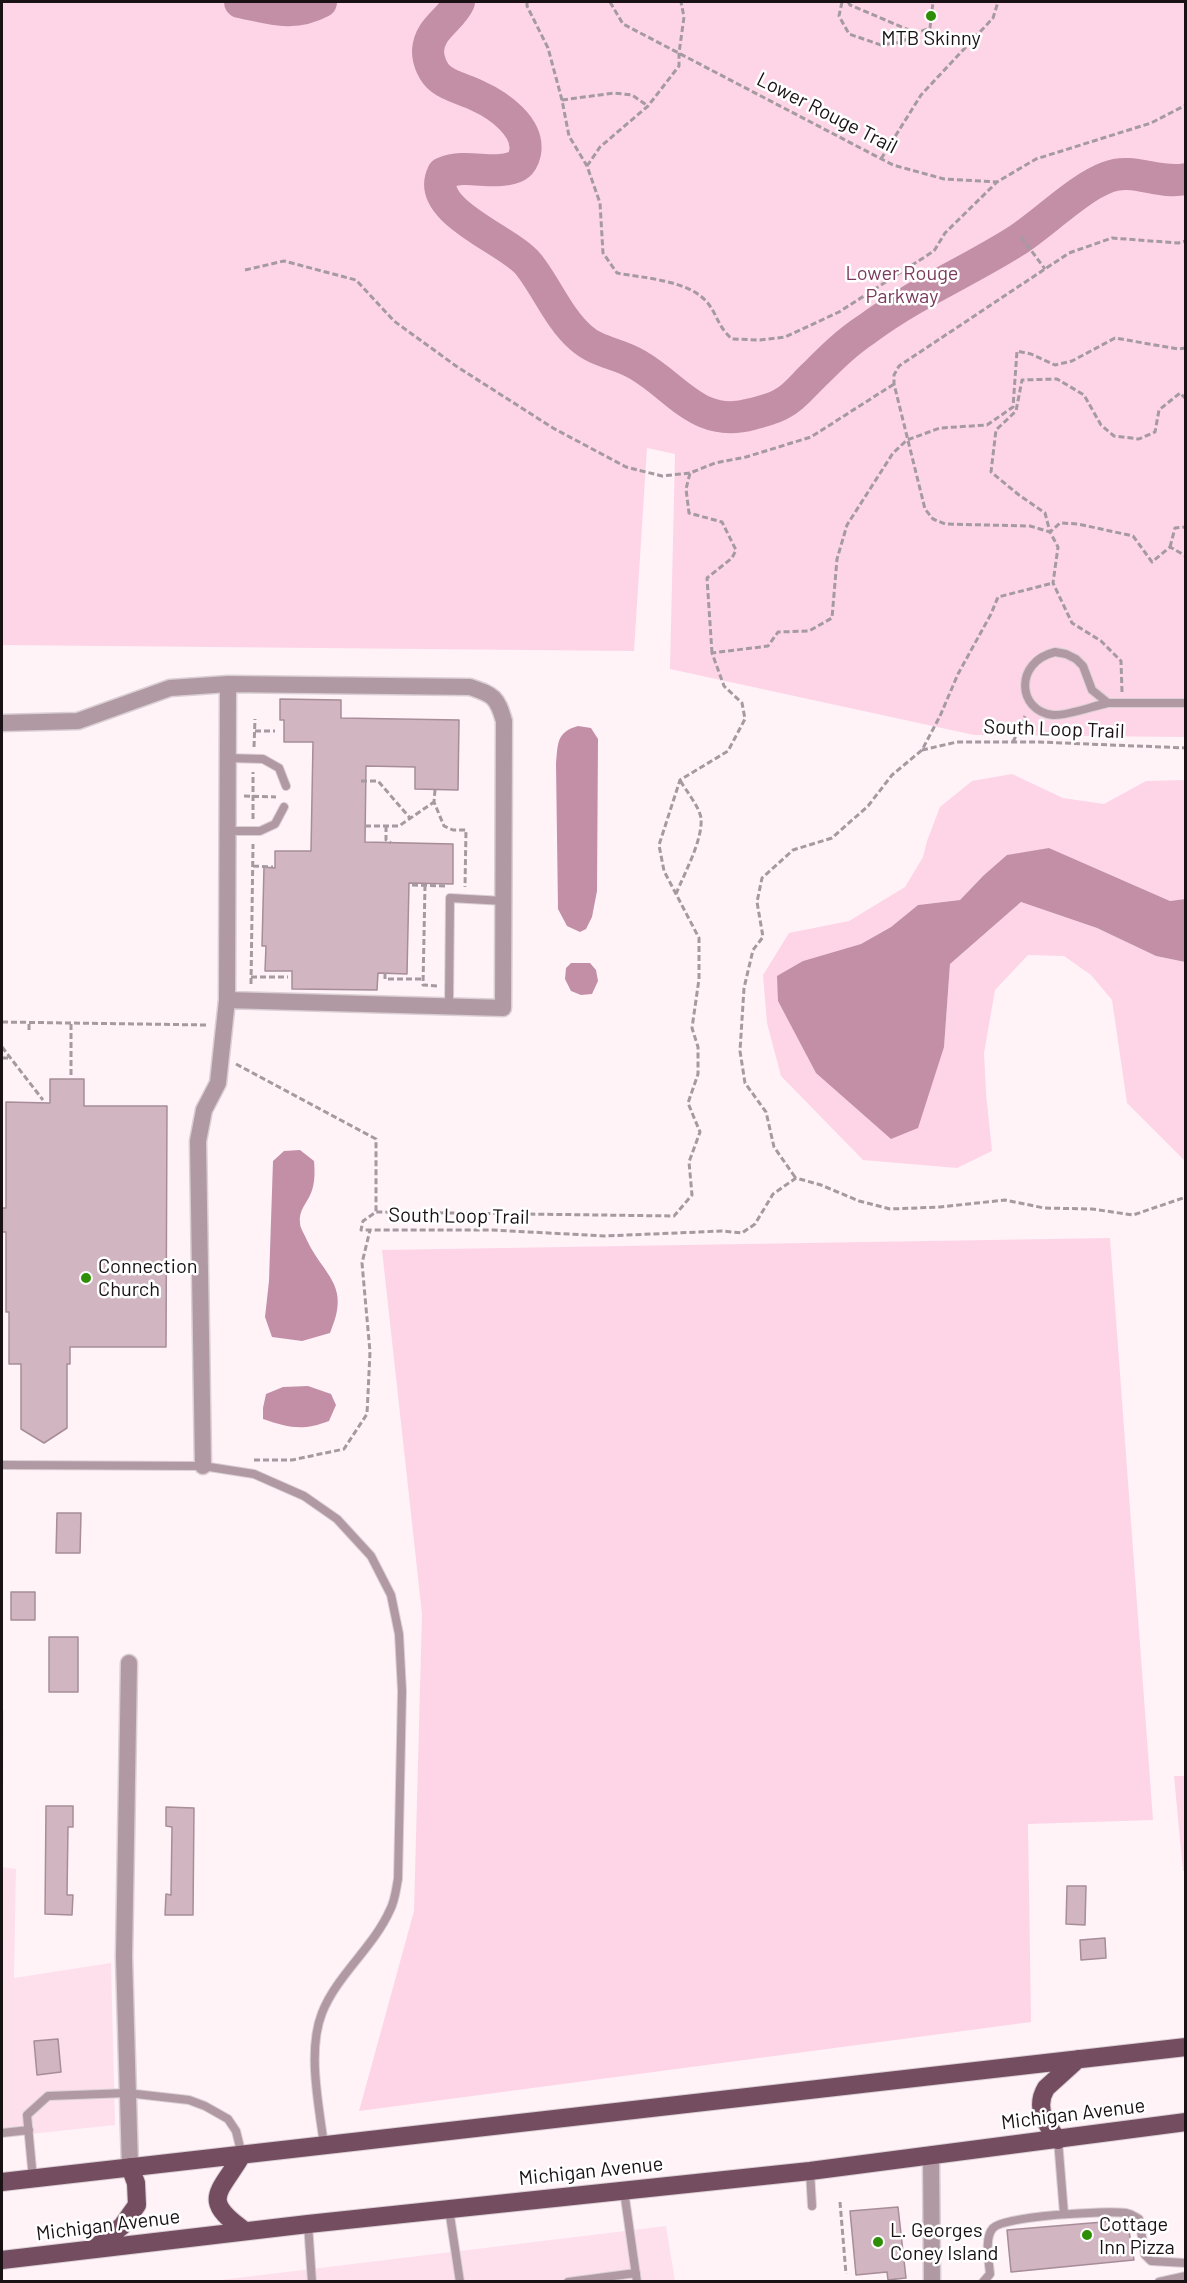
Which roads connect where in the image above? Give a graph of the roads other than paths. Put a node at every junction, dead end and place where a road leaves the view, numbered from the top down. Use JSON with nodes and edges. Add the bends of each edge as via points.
{"nodes":[{"id":1,"x":228,"y":684,"type":"junction"},
{"id":2,"x":1108,"y":703,"type":"junction"},
{"id":3,"x":1185,"y":703,"type":"edge"},
{"id":4,"x":2,"y":723,"type":"edge"},
{"id":5,"x":227,"y":758,"type":"junction"},
{"id":6,"x":286,"y":786,"type":"dead end"},
{"id":7,"x":284,"y":807,"type":"dead end"},
{"id":8,"x":227,"y":831,"type":"junction"},
{"id":9,"x":504,"y":901,"type":"junction"},
{"id":10,"x":227,"y":1000,"type":"junction"},
{"id":11,"x":449,"y":1006,"type":"junction"},
{"id":12,"x":2,"y":1465,"type":"edge"},
{"id":13,"x":203,"y":1466,"type":"junction"},
{"id":14,"x":129,"y":1663,"type":"dead end"},
{"id":15,"x":1185,"y":2047,"type":"edge"},
{"id":16,"x":1078,"y":2059,"type":"junction"},
{"id":17,"x":127,"y":2093,"type":"junction"},
{"id":18,"x":1185,"y":2122,"type":"edge"},
{"id":19,"x":29,"y":2130,"type":"junction"},
{"id":20,"x":2,"y":2133,"type":"edge"},
{"id":21,"x":1058,"y":2140,"type":"junction"},
{"id":22,"x":324,"y":2146,"type":"junction"},
{"id":23,"x":242,"y":2155,"type":"junction"},
{"id":24,"x":931,"y":2155,"type":"junction"},
{"id":25,"x":130,"y":2167,"type":"junction"},
{"id":26,"x":810,"y":2171,"type":"junction"},
{"id":27,"x":33,"y":2179,"type":"junction"},
{"id":28,"x":2,"y":2182,"type":"edge"},
{"id":29,"x":623,"y":2190,"type":"junction"},
{"id":30,"x":812,"y":2206,"type":"dead end"},
{"id":31,"x":449,"y":2209,"type":"junction"},
{"id":32,"x":1064,"y":2214,"type":"junction"},
{"id":33,"x":308,"y":2224,"type":"junction"},
{"id":34,"x":245,"y":2231,"type":"junction"},
{"id":35,"x":95,"y":2248,"type":"junction"},
{"id":36,"x":2,"y":2260,"type":"edge"},
{"id":37,"x":1185,"y":2263,"type":"edge"},
{"id":38,"x":1185,"y":2276,"type":"edge"},
{"id":39,"x":636,"y":2277,"type":"edge"},
{"id":40,"x":312,"y":2282,"type":"edge"},
{"id":41,"x":460,"y":2282,"type":"edge"},
{"id":42,"x":568,"y":2282,"type":"edge"},
{"id":43,"x":932,"y":2282,"type":"edge"},
{"id":44,"x":983,"y":2282,"type":"edge"},
{"id":45,"x":1159,"y":2282,"type":"edge"}],
"edges":[{"from":1,"to":4,"type":"street","via":[[170,688],[78,721]]},
{"from":1,"to":5,"type":"street"},
{"from":1,"to":9,"type":"street","via":[[470,687],[490,694],[504,721]]},
{"from":2,"to":2,"type":"lane","via":[[1092,690],[1083,666],[1066,654],[1044,655],[1029,670],[1026,689],[1034,706],[1042,712],[1062,715]]},
{"from":2,"to":3,"type":"lane"},
{"from":5,"to":6,"type":"lane","via":[[263,759],[279,768]]},
{"from":5,"to":8,"type":"street"},
{"from":7,"to":8,"type":"lane","via":[[275,824],[260,831]]},
{"from":8,"to":10,"type":"street"},
{"from":9,"to":11,"type":"street","via":[[502,1008]]},
{"from":9,"to":11,"type":"lane","via":[[450,898]]},
{"from":10,"to":11,"type":"street"},
{"from":10,"to":13,"type":"street","via":[[218,1083],[204,1110],[198,1141]]},
{"from":12,"to":13,"type":"lane"},
{"from":13,"to":22,"type":"lane","via":[[254,1474],[304,1496],[337,1518],[371,1556],[391,1595],[399,1634],[402,1691],[398,1879],[391,1910],[321,2013],[315,2044]]},
{"from":14,"to":17,"type":"street","via":[[124,1957]]},
{"from":15,"to":16,"type":"main road"},
{"from":16,"to":21,"type":"main road","via":[[1042,2094],[1045,2123]]},
{"from":16,"to":22,"type":"main road"},
{"from":17,"to":19,"type":"lane","via":[[48,2096],[27,2115]]},
{"from":17,"to":23,"type":"lane","via":[[189,2100],[218,2112],[236,2131]]},
{"from":17,"to":25,"type":"street"},
{"from":18,"to":21,"type":"main road","name":"Michigan Avenue"},
{"from":19,"to":20,"type":"lane"},
{"from":19,"to":27,"type":"lane"},
{"from":21,"to":24,"type":"main road","name":"Michigan Avenue"},
{"from":21,"to":32,"type":"lane"},
{"from":22,"to":23,"type":"main road"},
{"from":23,"to":25,"type":"main road"},
{"from":23,"to":34,"type":"main road","via":[[217,2197],[225,2217]]},
{"from":24,"to":26,"type":"main road","name":"Michigan Avenue"},
{"from":24,"to":43,"type":"street"},
{"from":25,"to":27,"type":"main road"},
{"from":25,"to":35,"type":"main road","via":[[136,2183],[137,2205],[122,2226]]},
{"from":26,"to":29,"type":"main road","name":"Michigan Avenue"},
{"from":26,"to":30,"type":"lane"},
{"from":27,"to":28,"type":"main road"},
{"from":29,"to":31,"type":"main road","name":"Michigan Avenue"},
{"from":29,"to":39,"type":"lane"},
{"from":31,"to":33,"type":"main road","name":"Michigan Avenue"},
{"from":31,"to":41,"type":"lane"},
{"from":32,"to":37,"type":"lane","via":[[1131,2213],[1138,2219],[1145,2255],[1150,2261]]},
{"from":32,"to":44,"type":"lane","via":[[1006,2221],[994,2227],[988,2236],[990,2274]]},
{"from":33,"to":34,"type":"main road","name":"Michigan Avenue"},
{"from":33,"to":40,"type":"lane"},
{"from":34,"to":35,"type":"main road","name":"Michigan Avenue"},
{"from":35,"to":36,"type":"main road","name":"Michigan Avenue"},
{"from":38,"to":45,"type":"lane"},
{"from":39,"to":42,"type":"lane"}]}
